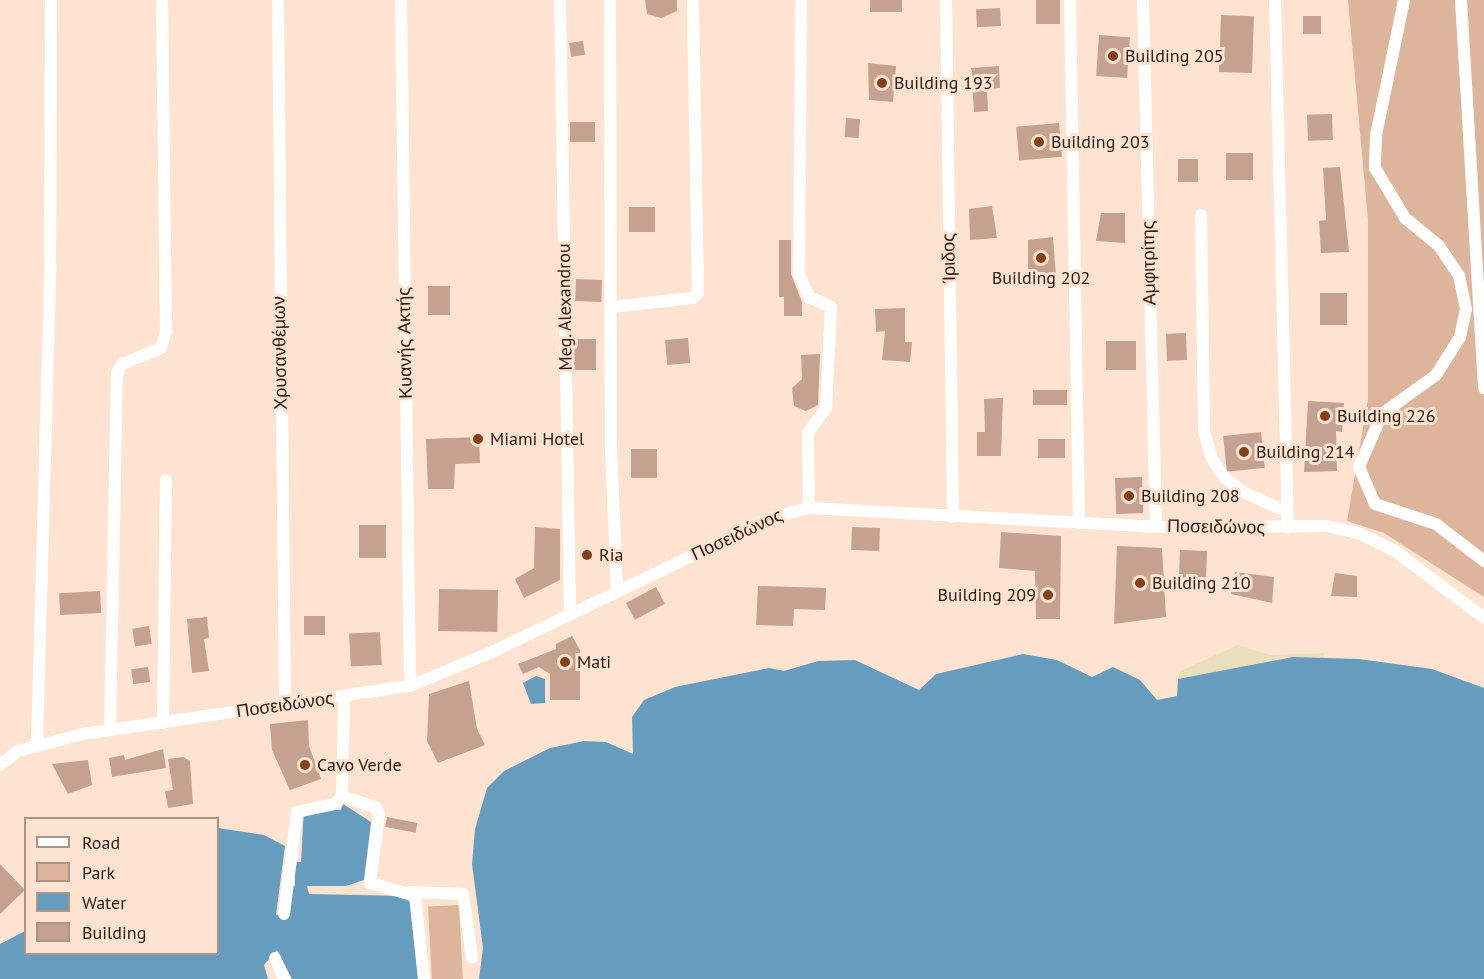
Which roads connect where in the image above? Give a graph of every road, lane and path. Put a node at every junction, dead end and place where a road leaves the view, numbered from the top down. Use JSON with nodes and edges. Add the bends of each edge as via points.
{"nodes":[{"id":1,"x":51,"y":0,"type":"edge"},
{"id":2,"x":162,"y":0,"type":"edge"},
{"id":3,"x":278,"y":0,"type":"edge"},
{"id":4,"x":401,"y":0,"type":"edge"},
{"id":5,"x":560,"y":0,"type":"edge"},
{"id":6,"x":610,"y":0,"type":"edge"},
{"id":7,"x":693,"y":0,"type":"edge"},
{"id":8,"x":801,"y":0,"type":"edge"},
{"id":9,"x":946,"y":0,"type":"edge"},
{"id":10,"x":1070,"y":0,"type":"edge"},
{"id":11,"x":1143,"y":0,"type":"edge"},
{"id":12,"x":1275,"y":0,"type":"edge"},
{"id":13,"x":1404,"y":0,"type":"edge"},
{"id":14,"x":1461,"y":0,"type":"edge"},
{"id":15,"x":1484,"y":201,"type":"edge"},
{"id":16,"x":1201,"y":215,"type":"dead end"},
{"id":17,"x":1473,"y":216,"type":"junction"},
{"id":18,"x":611,"y":307,"type":"junction"},
{"id":19,"x":1482,"y":329,"type":"edge"},
{"id":20,"x":1484,"y":388,"type":"edge"},
{"id":21,"x":166,"y":480,"type":"dead end"},
{"id":22,"x":809,"y":508,"type":"junction"},
{"id":23,"x":1287,"y":513,"type":"junction"},
{"id":24,"x":953,"y":517,"type":"junction"},
{"id":25,"x":1079,"y":523,"type":"junction"},
{"id":26,"x":1156,"y":527,"type":"junction"},
{"id":27,"x":1288,"y":528,"type":"junction"},
{"id":28,"x":1484,"y":561,"type":"edge"},
{"id":29,"x":617,"y":591,"type":"junction"},
{"id":30,"x":570,"y":614,"type":"junction"},
{"id":31,"x":1484,"y":618,"type":"edge"},
{"id":32,"x":410,"y":686,"type":"junction"},
{"id":33,"x":344,"y":697,"type":"junction"},
{"id":34,"x":285,"y":705,"type":"junction"},
{"id":35,"x":163,"y":723,"type":"junction"},
{"id":36,"x":110,"y":730,"type":"junction"},
{"id":37,"x":37,"y":744,"type":"junction"},
{"id":38,"x":0,"y":765,"type":"edge"},
{"id":39,"x":342,"y":796,"type":"junction"},
{"id":40,"x":410,"y":892,"type":"junction"},
{"id":41,"x":284,"y":914,"type":"dead end"},
{"id":42,"x":472,"y":957,"type":"dead end"},
{"id":43,"x":275,"y":958,"type":"dead end"},
{"id":44,"x":284,"y":979,"type":"edge"},
{"id":45,"x":424,"y":979,"type":"edge"}],
"edges":[{"from":1,"to":37,"type":"street","via":[[50,265]]},
{"from":2,"to":36,"type":"street","via":[[166,331],[161,348],[122,364],[117,373]]},
{"from":3,"to":34,"type":"street","name":"Χρυσανθέμων"},
{"from":4,"to":32,"type":"street","name":"Κυανής Ακτής"},
{"from":5,"to":30,"type":"street","name":"Meg. Alexandrou"},
{"from":6,"to":18,"type":"street"},
{"from":7,"to":18,"type":"street","via":[[698,293],[693,298]]},
{"from":8,"to":22,"type":"street","via":[[799,274],[809,297],[831,307],[826,408],[808,433]]},
{"from":9,"to":24,"type":"street","name":"Ίριδος"},
{"from":10,"to":25,"type":"street"},
{"from":11,"to":26,"type":"street","name":"Αμφιτρίτης"},
{"from":12,"to":23,"type":"street"},
{"from":13,"to":28,"type":"street","via":[[1376,135],[1375,168],[1405,218],[1439,246],[1459,276],[1466,309],[1460,337],[1436,375],[1382,414],[1359,467],[1375,504],[1436,524]]},
{"from":14,"to":17,"type":"street"},
{"from":15,"to":17,"type":"street"},
{"from":16,"to":23,"type":"street","via":[[1204,432],[1212,459],[1243,492]]},
{"from":17,"to":19,"type":"street"},
{"from":18,"to":29,"type":"street"},
{"from":19,"to":20,"type":"street"},
{"from":21,"to":35,"type":"street"},
{"from":22,"to":24,"type":"street","name":"Ποσειδώνος"},
{"from":22,"to":29,"type":"street","name":"Ποσειδώνος","via":[[771,518]]},
{"from":23,"to":27,"type":"street"},
{"from":24,"to":25,"type":"street","name":"Ποσειδώνος"},
{"from":25,"to":26,"type":"street","name":"Ποσειδώνος"},
{"from":26,"to":27,"type":"street","name":"Ποσειδώνος"},
{"from":27,"to":31,"type":"street","name":"Ποσειδώνος","via":[[1327,526],[1358,533],[1416,565]]},
{"from":29,"to":30,"type":"street","name":"Ποσειδώνος"},
{"from":30,"to":32,"type":"street","name":"Ποσειδώνος"},
{"from":32,"to":33,"type":"street","name":"Ποσειδώνος"},
{"from":33,"to":34,"type":"street","name":"Ποσειδώνος"},
{"from":33,"to":39,"type":"street"},
{"from":34,"to":35,"type":"street","name":"Ποσειδώνος"},
{"from":35,"to":36,"type":"street","name":"Ποσειδώνος"},
{"from":36,"to":37,"type":"street","name":"Ποσειδώνος"},
{"from":37,"to":38,"type":"street","name":"Ποσειδώνος"},
{"from":39,"to":40,"type":"street","via":[[376,808],[379,815],[370,884]]},
{"from":39,"to":41,"type":"street","via":[[335,804],[297,812]]},
{"from":40,"to":42,"type":"street","via":[[463,894]]},
{"from":40,"to":45,"type":"street","via":[[417,902]]},
{"from":43,"to":44,"type":"street"}]}
